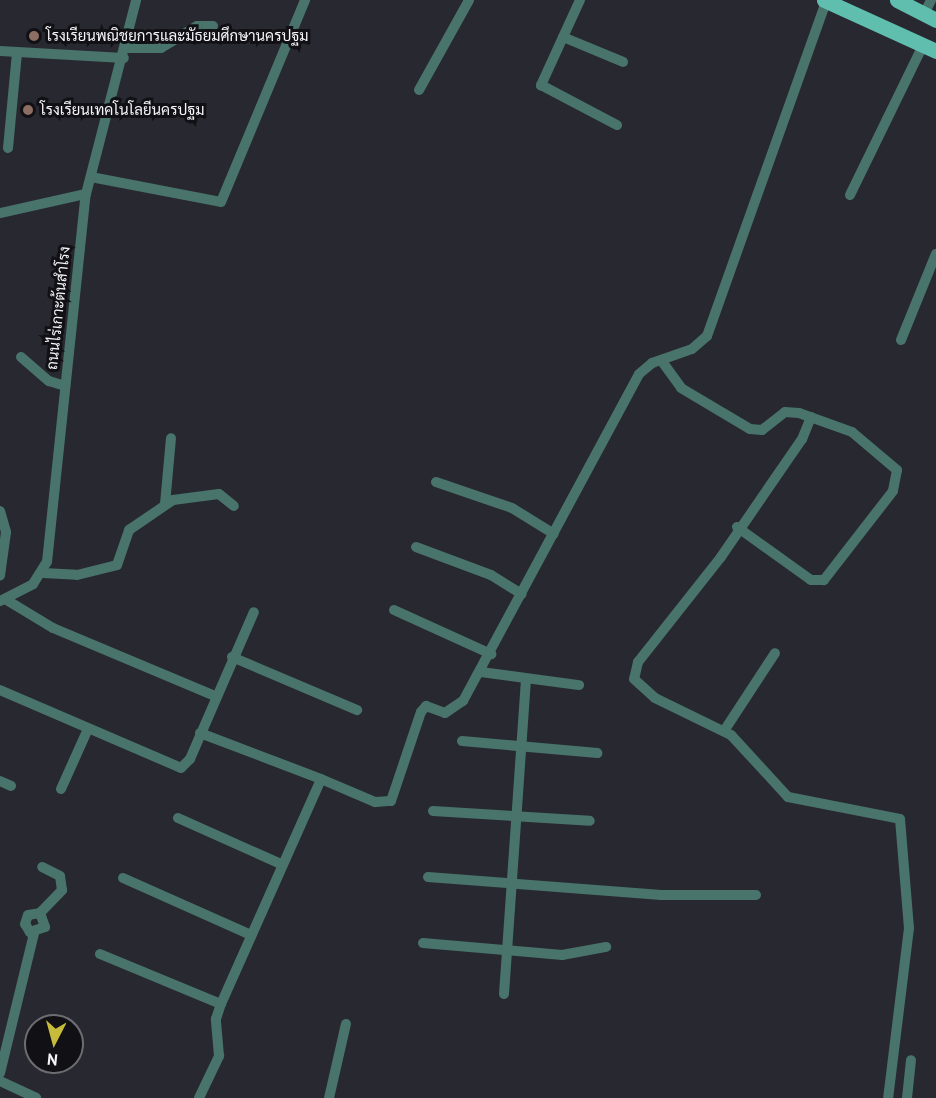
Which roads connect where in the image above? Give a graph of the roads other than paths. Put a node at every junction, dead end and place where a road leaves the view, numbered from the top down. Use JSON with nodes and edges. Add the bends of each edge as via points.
{"nodes":[{"id":1,"x":136,"y":0,"type":"edge"},
{"id":2,"x":304,"y":0,"type":"edge"},
{"id":3,"x":469,"y":0,"type":"edge"},
{"id":4,"x":580,"y":0,"type":"edge"},
{"id":5,"x":825,"y":0,"type":"edge"},
{"id":6,"x":897,"y":0,"type":"edge"},
{"id":7,"x":930,"y":11,"type":"edge"},
{"id":8,"x":213,"y":26,"type":"dead end"},
{"id":9,"x":564,"y":37,"type":"junction"},
{"id":10,"x":930,"y":48,"type":"edge"},
{"id":11,"x":0,"y":51,"type":"edge"},
{"id":12,"x":17,"y":52,"type":"junction"},
{"id":13,"x":126,"y":53,"type":"junction"},
{"id":14,"x":623,"y":62,"type":"dead end"},
{"id":15,"x":419,"y":90,"type":"dead end"},
{"id":16,"x":617,"y":125,"type":"dead end"},
{"id":17,"x":8,"y":148,"type":"dead end"},
{"id":18,"x":91,"y":177,"type":"junction"},
{"id":19,"x":86,"y":194,"type":"junction"},
{"id":20,"x":850,"y":195,"type":"dead end"},
{"id":21,"x":0,"y":213,"type":"edge"},
{"id":22,"x":936,"y":254,"type":"edge"},
{"id":23,"x":901,"y":340,"type":"dead end"},
{"id":24,"x":21,"y":357,"type":"dead end"},
{"id":25,"x":661,"y":360,"type":"junction"},
{"id":26,"x":65,"y":386,"type":"junction"},
{"id":27,"x":811,"y":417,"type":"junction"},
{"id":28,"x":171,"y":438,"type":"dead end"},
{"id":29,"x":436,"y":482,"type":"dead end"},
{"id":30,"x":165,"y":504,"type":"junction"},
{"id":31,"x":234,"y":506,"type":"dead end"},
{"id":32,"x":0,"y":511,"type":"edge"},
{"id":33,"x":737,"y":527,"type":"junction"},
{"id":34,"x":554,"y":534,"type":"junction"},
{"id":35,"x":416,"y":547,"type":"dead end"},
{"id":36,"x":43,"y":573,"type":"junction"},
{"id":37,"x":0,"y":576,"type":"edge"},
{"id":38,"x":522,"y":594,"type":"junction"},
{"id":39,"x":3,"y":600,"type":"edge"},
{"id":40,"x":394,"y":610,"type":"dead end"},
{"id":41,"x":254,"y":612,"type":"dead end"},
{"id":42,"x":775,"y":653,"type":"dead end"},
{"id":43,"x":491,"y":654,"type":"junction"},
{"id":44,"x":232,"y":657,"type":"junction"},
{"id":45,"x":481,"y":672,"type":"junction"},
{"id":46,"x":526,"y":680,"type":"junction"},
{"id":47,"x":579,"y":684,"type":"dead end"},
{"id":48,"x":0,"y":690,"type":"edge"},
{"id":49,"x":214,"y":696,"type":"junction"},
{"id":50,"x":357,"y":710,"type":"dead end"},
{"id":51,"x":88,"y":729,"type":"junction"},
{"id":52,"x":724,"y":731,"type":"junction"},
{"id":53,"x":201,"y":733,"type":"junction"},
{"id":54,"x":462,"y":741,"type":"dead end"},
{"id":55,"x":522,"y":746,"type":"junction"},
{"id":56,"x":597,"y":753,"type":"dead end"},
{"id":57,"x":321,"y":779,"type":"junction"},
{"id":58,"x":0,"y":781,"type":"edge"},
{"id":59,"x":11,"y":786,"type":"dead end"},
{"id":60,"x":61,"y":789,"type":"dead end"},
{"id":61,"x":433,"y":811,"type":"dead end"},
{"id":62,"x":517,"y":816,"type":"junction"},
{"id":63,"x":178,"y":818,"type":"dead end"},
{"id":64,"x":590,"y":821,"type":"dead end"},
{"id":65,"x":281,"y":864,"type":"junction"},
{"id":66,"x":42,"y":867,"type":"dead end"},
{"id":67,"x":428,"y":877,"type":"dead end"},
{"id":68,"x":123,"y":878,"type":"dead end"},
{"id":69,"x":513,"y":884,"type":"junction"},
{"id":70,"x":756,"y":895,"type":"dead end"},
{"id":71,"x":249,"y":934,"type":"junction"},
{"id":72,"x":423,"y":943,"type":"dead end"},
{"id":73,"x":606,"y":947,"type":"dead end"},
{"id":74,"x":508,"y":950,"type":"junction"},
{"id":75,"x":100,"y":954,"type":"dead end"},
{"id":76,"x":504,"y":994,"type":"dead end"},
{"id":77,"x":220,"y":1004,"type":"junction"},
{"id":78,"x":346,"y":1024,"type":"dead end"},
{"id":79,"x":911,"y":1060,"type":"dead end"},
{"id":80,"x":0,"y":1073,"type":"edge"},
{"id":81,"x":0,"y":1081,"type":"edge"},
{"id":82,"x":34,"y":1098,"type":"edge"},
{"id":83,"x":199,"y":1098,"type":"edge"},
{"id":84,"x":329,"y":1098,"type":"edge"},
{"id":85,"x":888,"y":1098,"type":"edge"},
{"id":86,"x":907,"y":1098,"type":"edge"}],
"edges":[{"from":1,"to":13,"type":"street","name":"ถนนไร่เกาะต้นสำโรง"},
{"from":2,"to":18,"type":"street","via":[[221,202]]},
{"from":3,"to":15,"type":"street"},
{"from":4,"to":9,"type":"street"},
{"from":5,"to":10,"type":"main road"},
{"from":5,"to":25,"type":"street","via":[[710,330],[692,349]]},
{"from":6,"to":7,"type":"main road"},
{"from":8,"to":13,"type":"street","via":[[197,26],[161,48]]},
{"from":9,"to":14,"type":"street"},
{"from":9,"to":16,"type":"street","via":[[541,80],[543,90]]},
{"from":10,"to":20,"type":"street"},
{"from":11,"to":12,"type":"street"},
{"from":12,"to":13,"type":"street"},
{"from":12,"to":17,"type":"street"},
{"from":13,"to":18,"type":"street","name":"ถนนไร่เกาะต้นสำโรง"},
{"from":18,"to":19,"type":"street","name":"ถนนไร่เกาะต้นสำโรง"},
{"from":19,"to":21,"type":"street"},
{"from":19,"to":26,"type":"street","name":"ถนนไร่เกาะต้นสำโรง"},
{"from":22,"to":23,"type":"street"},
{"from":24,"to":26,"type":"street"},
{"from":25,"to":27,"type":"street","via":[[681,388],[750,429],[762,430],[789,411]]},
{"from":25,"to":34,"type":"street","via":[[639,374]]},
{"from":26,"to":36,"type":"street","name":"ถนนไร่เกาะต้นสำโรง"},
{"from":27,"to":33,"type":"street","via":[[802,439]]},
{"from":27,"to":33,"type":"street","via":[[852,432],[885,456],[899,476],[893,491],[829,576],[818,582]]},
{"from":28,"to":30,"type":"street"},
{"from":29,"to":34,"type":"street","via":[[512,508]]},
{"from":30,"to":31,"type":"street","via":[[219,494]]},
{"from":30,"to":36,"type":"street","via":[[129,530],[117,565],[77,575]]},
{"from":32,"to":37,"type":"street","via":[[6,532]]},
{"from":33,"to":52,"type":"street","via":[[721,557],[634,673],[643,690]]},
{"from":34,"to":38,"type":"street"},
{"from":35,"to":38,"type":"street","via":[[490,575]]},
{"from":36,"to":39,"type":"street"},
{"from":38,"to":43,"type":"street"},
{"from":39,"to":49,"type":"street","via":[[53,628]]},
{"from":40,"to":43,"type":"street"},
{"from":41,"to":44,"type":"street"},
{"from":42,"to":52,"type":"street"},
{"from":43,"to":45,"type":"street"},
{"from":44,"to":49,"type":"street"},
{"from":44,"to":50,"type":"street"},
{"from":45,"to":46,"type":"street"},
{"from":45,"to":57,"type":"street","via":[[453,711],[426,706],[421,712],[389,804]]},
{"from":46,"to":47,"type":"street"},
{"from":46,"to":55,"type":"street"},
{"from":48,"to":51,"type":"street"},
{"from":49,"to":53,"type":"street"},
{"from":51,"to":53,"type":"street","via":[[181,768],[190,759]]},
{"from":51,"to":60,"type":"street"},
{"from":52,"to":85,"type":"street","via":[[742,744],[760,771],[788,797],[900,819],[909,928]]},
{"from":53,"to":57,"type":"street"},
{"from":54,"to":55,"type":"street"},
{"from":55,"to":56,"type":"street"},
{"from":55,"to":62,"type":"street"},
{"from":57,"to":65,"type":"street"},
{"from":58,"to":59,"type":"street"},
{"from":61,"to":62,"type":"street"},
{"from":62,"to":64,"type":"street"},
{"from":62,"to":69,"type":"street"},
{"from":63,"to":65,"type":"street"},
{"from":65,"to":71,"type":"street"},
{"from":66,"to":80,"type":"street","via":[[60,876],[62,887],[40,913],[45,927],[33,933]]},
{"from":67,"to":69,"type":"street"},
{"from":68,"to":71,"type":"street"},
{"from":69,"to":70,"type":"street","via":[[661,895]]},
{"from":69,"to":74,"type":"street"},
{"from":71,"to":77,"type":"street"},
{"from":72,"to":74,"type":"street"},
{"from":73,"to":74,"type":"street","via":[[578,955]]},
{"from":74,"to":76,"type":"street"},
{"from":75,"to":77,"type":"street"},
{"from":77,"to":83,"type":"street","via":[[216,1019],[219,1056]]},
{"from":78,"to":84,"type":"street"},
{"from":79,"to":86,"type":"street"},
{"from":81,"to":82,"type":"street"}]}
